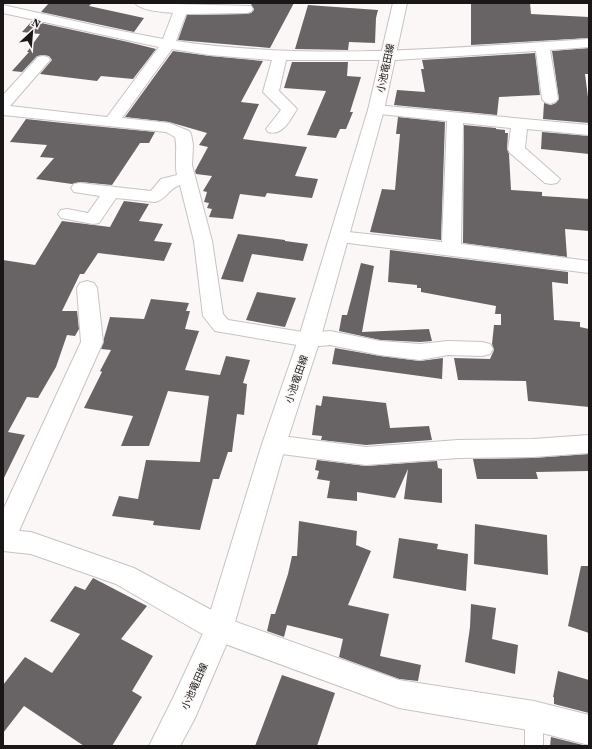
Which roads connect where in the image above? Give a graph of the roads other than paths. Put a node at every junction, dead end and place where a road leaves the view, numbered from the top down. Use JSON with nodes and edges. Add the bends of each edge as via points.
{"nodes":[{"id":1,"x":142,"y":3,"type":"edge"},
{"id":2,"x":400,"y":3,"type":"edge"},
{"id":3,"x":3,"y":9,"type":"edge"},
{"id":4,"x":181,"y":9,"type":"junction"},
{"id":5,"x":246,"y":9,"type":"dead end"},
{"id":6,"x":589,"y":43,"type":"edge"},
{"id":7,"x":168,"y":44,"type":"junction"},
{"id":8,"x":542,"y":46,"type":"junction"},
{"id":9,"x":388,"y":55,"type":"junction"},
{"id":10,"x":280,"y":56,"type":"junction"},
{"id":11,"x":43,"y":60,"type":"dead end"},
{"id":12,"x":550,"y":98,"type":"dead end"},
{"id":13,"x":3,"y":104,"type":"edge"},
{"id":14,"x":3,"y":110,"type":"edge"},
{"id":15,"x":376,"y":110,"type":"junction"},
{"id":16,"x":455,"y":118,"type":"junction"},
{"id":17,"x":112,"y":121,"type":"junction"},
{"id":18,"x":520,"y":124,"type":"junction"},
{"id":19,"x":274,"y":128,"type":"dead end"},
{"id":20,"x":589,"y":130,"type":"edge"},
{"id":21,"x":186,"y":178,"type":"junction"},
{"id":22,"x":550,"y":179,"type":"dead end"},
{"id":23,"x":80,"y":188,"type":"dead end"},
{"id":24,"x":111,"y":192,"type":"junction"},
{"id":25,"x":67,"y":214,"type":"dead end"},
{"id":26,"x":339,"y":237,"type":"junction"},
{"id":27,"x":451,"y":249,"type":"junction"},
{"id":28,"x":589,"y":267,"type":"edge"},
{"id":29,"x":88,"y":288,"type":"dead end"},
{"id":30,"x":309,"y":340,"type":"junction"},
{"id":31,"x":482,"y":349,"type":"dead end"},
{"id":32,"x":274,"y":444,"type":"junction"},
{"id":33,"x":589,"y":444,"type":"edge"},
{"id":34,"x":3,"y":539,"type":"edge"},
{"id":35,"x":219,"y":629,"type":"junction"},
{"id":36,"x":534,"y":716,"type":"junction"},
{"id":37,"x":589,"y":730,"type":"edge"},
{"id":38,"x":164,"y":746,"type":"edge"},
{"id":39,"x":534,"y":746,"type":"edge"}],
"edges":[{"from":1,"to":4,"type":"street"},
{"from":2,"to":9,"type":"street","name":"小池竜田線"},
{"from":3,"to":7,"type":"street","via":[[78,27]]},
{"from":4,"to":5,"type":"street"},
{"from":4,"to":7,"type":"street"},
{"from":6,"to":8,"type":"street"},
{"from":7,"to":10,"type":"street","via":[[222,52]]},
{"from":7,"to":17,"type":"street"},
{"from":8,"to":9,"type":"street"},
{"from":8,"to":12,"type":"street"},
{"from":9,"to":10,"type":"street"},
{"from":9,"to":15,"type":"street","name":"小池竜田線"},
{"from":10,"to":19,"type":"street","via":[[271,92],[289,109]]},
{"from":11,"to":13,"type":"street"},
{"from":14,"to":17,"type":"street"},
{"from":15,"to":16,"type":"street"},
{"from":15,"to":26,"type":"street","name":"小池竜田線"},
{"from":16,"to":18,"type":"street"},
{"from":16,"to":27,"type":"street"},
{"from":17,"to":21,"type":"street","via":[[169,128],[183,134],[183,165]]},
{"from":18,"to":20,"type":"street"},
{"from":18,"to":22,"type":"street","via":[[516,149]]},
{"from":21,"to":24,"type":"street","via":[[167,184],[155,197]]},
{"from":21,"to":30,"type":"street","via":[[203,241],[213,316],[222,326]]},
{"from":23,"to":24,"type":"street"},
{"from":24,"to":25,"type":"street","via":[[93,219]]},
{"from":26,"to":27,"type":"street"},
{"from":26,"to":30,"type":"street","name":"小池竜田線"},
{"from":27,"to":28,"type":"street"},
{"from":29,"to":34,"type":"street","via":[[92,342]]},
{"from":30,"to":31,"type":"street","via":[[330,338],[380,348],[420,352],[448,348]]},
{"from":30,"to":32,"type":"street","name":"小池竜田線"},
{"from":32,"to":33,"type":"street","via":[[366,456],[458,449]]},
{"from":32,"to":35,"type":"street","name":"小池竜田線"},
{"from":34,"to":35,"type":"street","via":[[31,543],[125,576]]},
{"from":35,"to":36,"type":"street","via":[[399,694]]},
{"from":35,"to":38,"type":"street","name":"小池竜田線"},
{"from":36,"to":37,"type":"street"},
{"from":36,"to":39,"type":"lane"}]}
